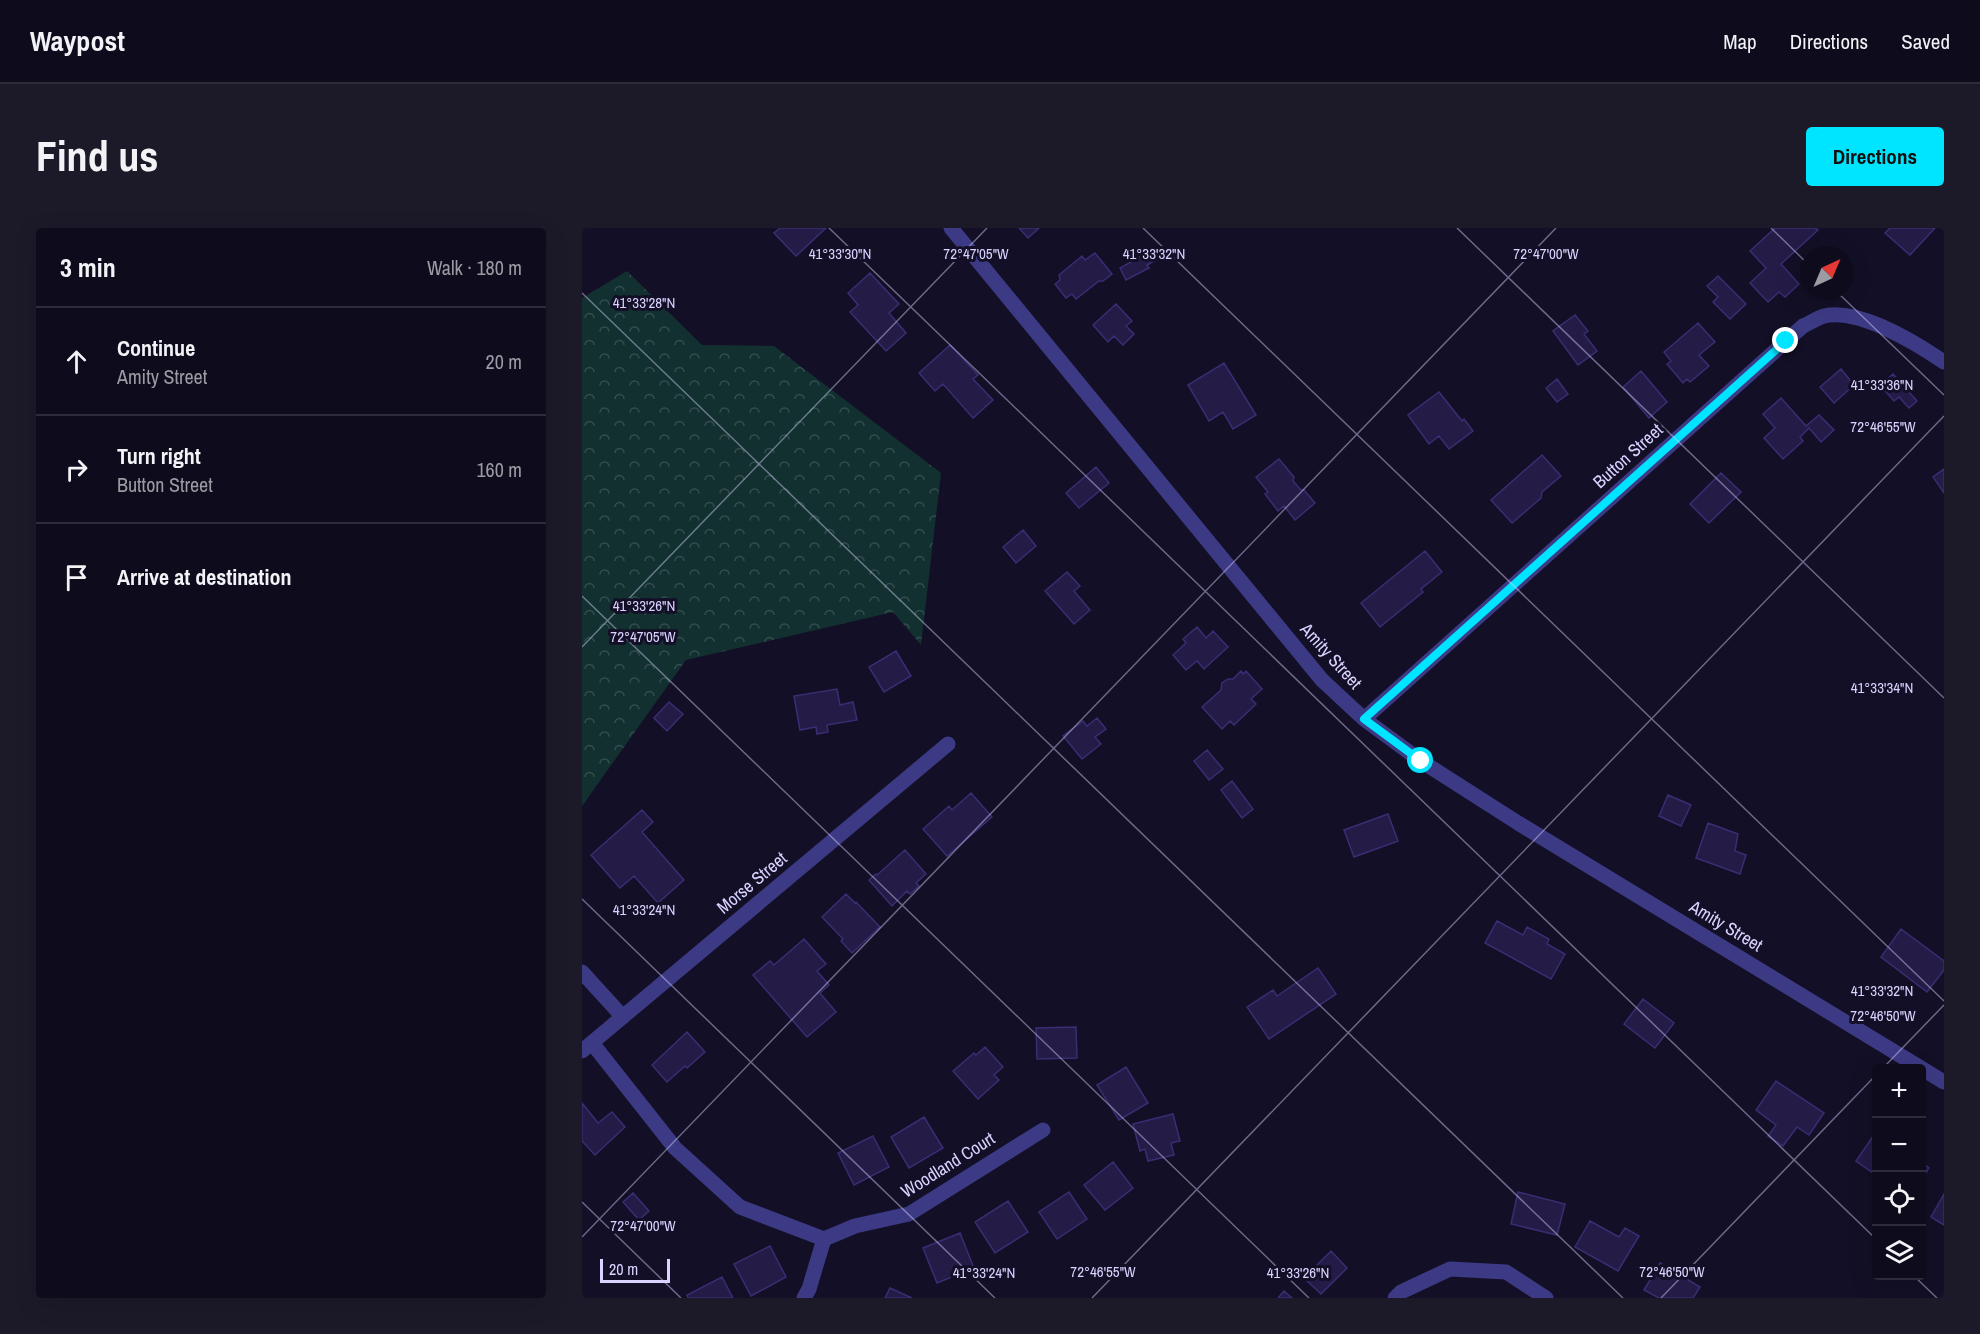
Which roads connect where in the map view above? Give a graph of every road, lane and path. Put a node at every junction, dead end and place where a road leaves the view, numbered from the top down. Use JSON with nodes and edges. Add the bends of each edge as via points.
{"nodes":[{"id":1,"x":951,"y":228,"type":"edge"},
{"id":2,"x":1944,"y":362,"type":"edge"},
{"id":3,"x":1364,"y":719,"type":"junction"},
{"id":4,"x":948,"y":744,"type":"dead end"},
{"id":5,"x":582,"y":972,"type":"edge"},
{"id":6,"x":623,"y":1017,"type":"junction"},
{"id":7,"x":587,"y":1047,"type":"edge"},
{"id":8,"x":1944,"y":1082,"type":"edge"},
{"id":9,"x":1042,"y":1130,"type":"dead end"},
{"id":10,"x":824,"y":1239,"type":"junction"},
{"id":11,"x":804,"y":1298,"type":"edge"},
{"id":12,"x":1395,"y":1298,"type":"edge"},
{"id":13,"x":1546,"y":1298,"type":"edge"}],
"edges":[{"from":1,"to":3,"type":"street","name":"Amity Street","via":[[1322,680]]},
{"from":2,"to":3,"type":"street","name":"Button Street","via":[[1861,319],[1824,316],[1803,326]]},
{"from":3,"to":8,"type":"street","name":"Amity Street","via":[[1518,823]]},
{"from":4,"to":6,"type":"street","name":"Morse Street"},
{"from":5,"to":6,"type":"street"},
{"from":6,"to":7,"type":"street","name":"Morse Street"},
{"from":7,"to":10,"type":"street","via":[[675,1148],[740,1207]]},
{"from":9,"to":10,"type":"street","name":"Woodland Court","via":[[909,1214],[855,1226]]},
{"from":10,"to":11,"type":"street"},
{"from":12,"to":13,"type":"street","via":[[1450,1269],[1506,1272]]}]}
